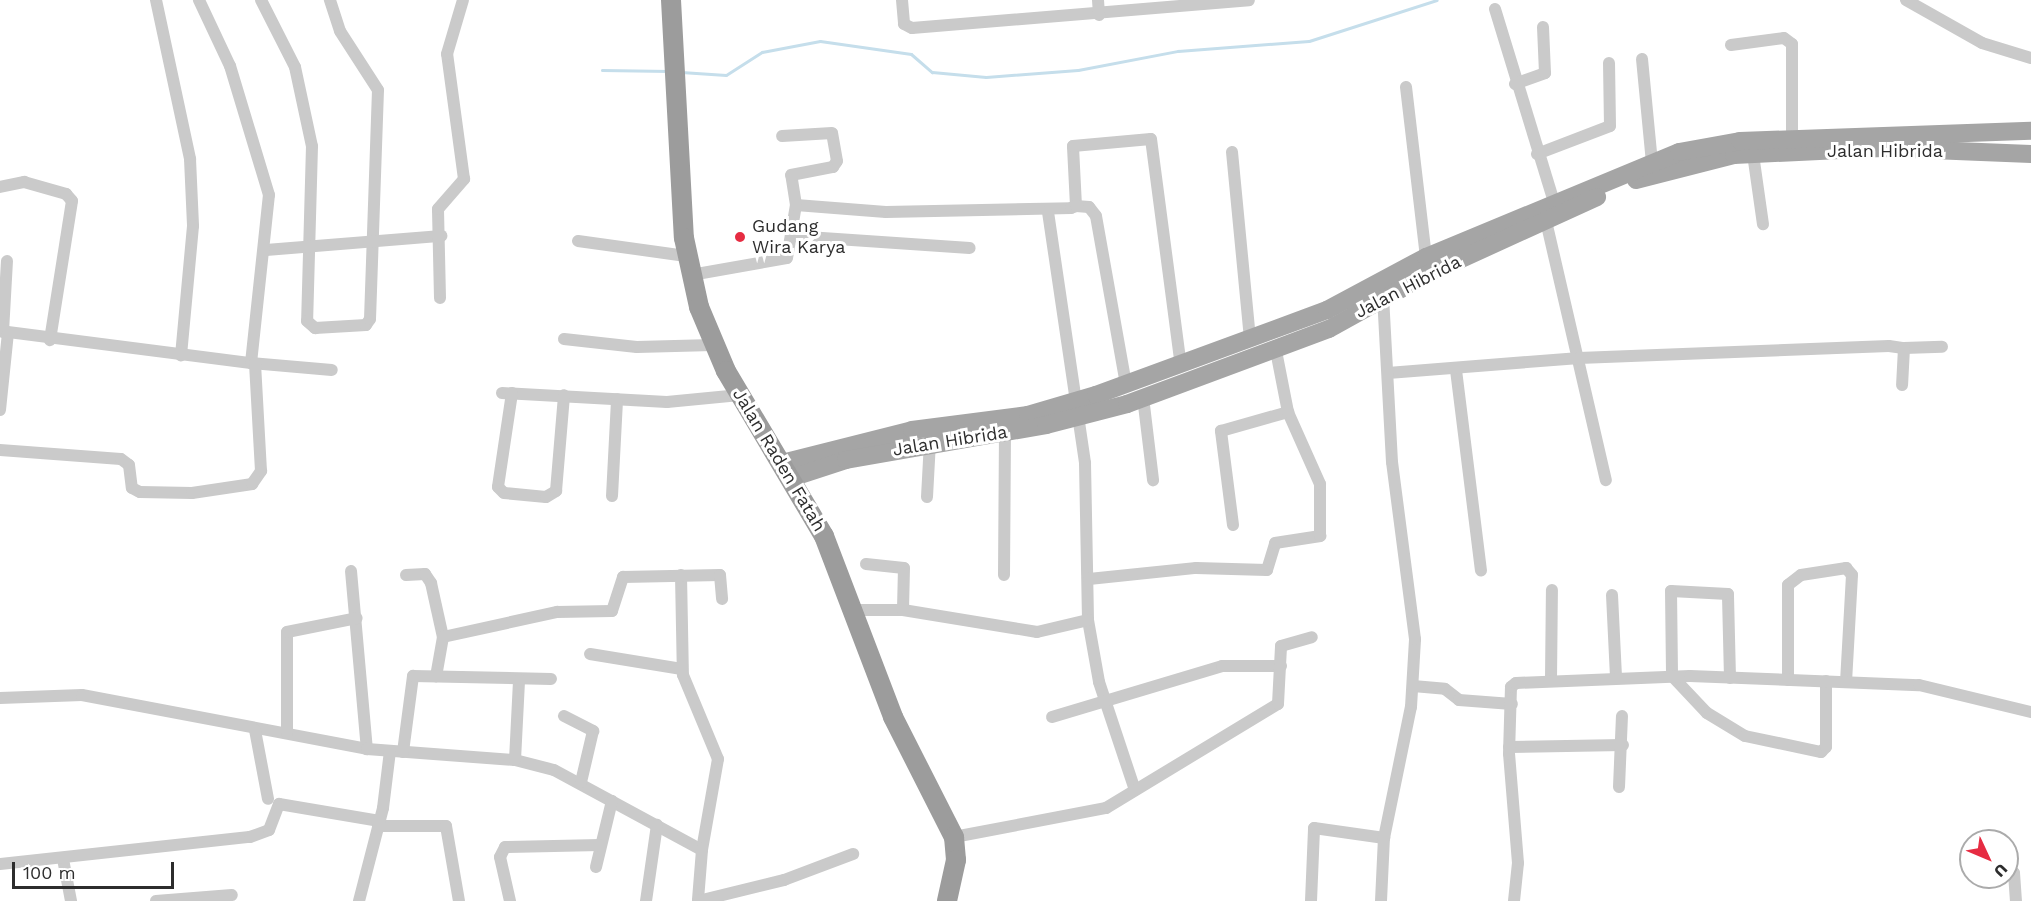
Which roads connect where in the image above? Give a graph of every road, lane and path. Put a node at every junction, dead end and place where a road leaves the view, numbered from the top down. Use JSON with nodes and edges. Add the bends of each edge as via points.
{"nodes":[{"id":1,"x":156,"y":0,"type":"edge"},
{"id":2,"x":199,"y":0,"type":"edge"},
{"id":3,"x":261,"y":0,"type":"edge"},
{"id":4,"x":330,"y":0,"type":"edge"},
{"id":5,"x":463,"y":0,"type":"edge"},
{"id":6,"x":671,"y":0,"type":"edge"},
{"id":7,"x":902,"y":0,"type":"edge"},
{"id":8,"x":1098,"y":0,"type":"edge"},
{"id":9,"x":1249,"y":0,"type":"edge"},
{"id":10,"x":1906,"y":0,"type":"edge"},
{"id":11,"x":1495,"y":9,"type":"dead end"},
{"id":12,"x":1099,"y":15,"type":"junction"},
{"id":13,"x":1543,"y":27,"type":"dead end"},
{"id":14,"x":1731,"y":45,"type":"dead end"},
{"id":15,"x":2031,"y":57,"type":"edge"},
{"id":16,"x":1642,"y":60,"type":"dead end"},
{"id":17,"x":1610,"y":63,"type":"dead end"},
{"id":18,"x":1515,"y":84,"type":"junction"},
{"id":19,"x":1406,"y":87,"type":"dead end"},
{"id":20,"x":2031,"y":131,"type":"edge"},
{"id":21,"x":782,"y":136,"type":"dead end"},
{"id":22,"x":1792,"y":139,"type":"junction"},
{"id":23,"x":1879,"y":141,"type":"junction"},
{"id":24,"x":1948,"y":142,"type":"junction"},
{"id":25,"x":1232,"y":152,"type":"dead end"},
{"id":26,"x":1537,"y":154,"type":"junction"},
{"id":27,"x":1753,"y":154,"type":"junction"},
{"id":28,"x":2031,"y":154,"type":"edge"},
{"id":29,"x":1652,"y":162,"type":"junction"},
{"id":30,"x":0,"y":187,"type":"edge"},
{"id":31,"x":1554,"y":202,"type":"junction"},
{"id":32,"x":796,"y":205,"type":"junction"},
{"id":33,"x":1076,"y":206,"type":"junction"},
{"id":34,"x":1048,"y":212,"type":"junction"},
{"id":35,"x":1546,"y":221,"type":"junction"},
{"id":36,"x":1524,"y":223,"type":"junction"},
{"id":37,"x":1764,"y":224,"type":"dead end"},
{"id":38,"x":441,"y":236,"type":"junction"},
{"id":39,"x":794,"y":236,"type":"junction"},
{"id":40,"x":578,"y":241,"type":"dead end"},
{"id":41,"x":371,"y":242,"type":"junction"},
{"id":42,"x":309,"y":248,"type":"junction"},
{"id":43,"x":970,"y":248,"type":"dead end"},
{"id":44,"x":266,"y":250,"type":"junction"},
{"id":45,"x":1426,"y":257,"type":"junction"},
{"id":46,"x":7,"y":261,"type":"dead end"},
{"id":47,"x":689,"y":266,"type":"junction"},
{"id":48,"x":440,"y":298,"type":"dead end"},
{"id":49,"x":1383,"y":298,"type":"junction"},
{"id":50,"x":4,"y":332,"type":"edge"},
{"id":51,"x":564,"y":339,"type":"dead end"},
{"id":52,"x":50,"y":340,"type":"junction"},
{"id":53,"x":1250,"y":340,"type":"junction"},
{"id":54,"x":713,"y":345,"type":"junction"},
{"id":55,"x":1942,"y":347,"type":"dead end"},
{"id":56,"x":1904,"y":348,"type":"junction"},
{"id":57,"x":1276,"y":351,"type":"junction"},
{"id":58,"x":181,"y":355,"type":"junction"},
{"id":59,"x":1579,"y":358,"type":"junction"},
{"id":60,"x":253,"y":363,"type":"junction"},
{"id":61,"x":1181,"y":366,"type":"junction"},
{"id":62,"x":332,"y":370,"type":"dead end"},
{"id":63,"x":1456,"y":370,"type":"junction"},
{"id":64,"x":1388,"y":373,"type":"junction"},
{"id":65,"x":1126,"y":384,"type":"junction"},
{"id":66,"x":1902,"y":385,"type":"dead end"},
{"id":67,"x":564,"y":395,"type":"junction"},
{"id":68,"x":740,"y":395,"type":"junction"},
{"id":69,"x":1143,"y":398,"type":"junction"},
{"id":70,"x":618,"y":399,"type":"junction"},
{"id":71,"x":1076,"y":409,"type":"junction"},
{"id":72,"x":0,"y":410,"type":"edge"},
{"id":73,"x":1288,"y":412,"type":"junction"},
{"id":74,"x":1005,"y":433,"type":"junction"},
{"id":75,"x":930,"y":442,"type":"junction"},
{"id":76,"x":0,"y":450,"type":"edge"},
{"id":77,"x":786,"y":470,"type":"junction"},
{"id":78,"x":1154,"y":480,"type":"dead end"},
{"id":79,"x":1606,"y":480,"type":"dead end"},
{"id":80,"x":612,"y":496,"type":"dead end"},
{"id":81,"x":927,"y":497,"type":"dead end"},
{"id":82,"x":1233,"y":525,"type":"dead end"},
{"id":83,"x":866,"y":564,"type":"dead end"},
{"id":84,"x":1481,"y":570,"type":"dead end"},
{"id":85,"x":351,"y":571,"type":"dead end"},
{"id":86,"x":406,"y":575,"type":"dead end"},
{"id":87,"x":681,"y":575,"type":"junction"},
{"id":88,"x":1004,"y":575,"type":"dead end"},
{"id":89,"x":1089,"y":579,"type":"junction"},
{"id":90,"x":1552,"y":590,"type":"dead end"},
{"id":91,"x":1612,"y":595,"type":"dead end"},
{"id":92,"x":722,"y":598,"type":"dead end"},
{"id":93,"x":855,"y":610,"type":"junction"},
{"id":94,"x":903,"y":610,"type":"junction"},
{"id":95,"x":357,"y":618,"type":"junction"},
{"id":96,"x":1088,"y":620,"type":"junction"},
{"id":97,"x":443,"y":637,"type":"junction"},
{"id":98,"x":1312,"y":637,"type":"dead end"},
{"id":99,"x":590,"y":654,"type":"dead end"},
{"id":100,"x":1281,"y":666,"type":"junction"},
{"id":101,"x":682,"y":669,"type":"junction"},
{"id":102,"x":436,"y":676,"type":"junction"},
{"id":103,"x":1672,"y":676,"type":"junction"},
{"id":104,"x":1616,"y":678,"type":"junction"},
{"id":105,"x":1730,"y":678,"type":"junction"},
{"id":106,"x":551,"y":679,"type":"dead end"},
{"id":107,"x":1551,"y":679,"type":"junction"},
{"id":108,"x":519,"y":680,"type":"junction"},
{"id":109,"x":1788,"y":680,"type":"junction"},
{"id":110,"x":1826,"y":681,"type":"junction"},
{"id":111,"x":1846,"y":682,"type":"junction"},
{"id":112,"x":1413,"y":687,"type":"junction"},
{"id":113,"x":0,"y":698,"type":"edge"},
{"id":114,"x":1106,"y":704,"type":"junction"},
{"id":115,"x":1512,"y":704,"type":"junction"},
{"id":116,"x":2031,"y":712,"type":"edge"},
{"id":117,"x":564,"y":716,"type":"dead end"},
{"id":118,"x":1622,"y":716,"type":"dead end"},
{"id":119,"x":1052,"y":717,"type":"dead end"},
{"id":120,"x":255,"y":730,"type":"junction"},
{"id":121,"x":287,"y":734,"type":"junction"},
{"id":122,"x":1623,"y":745,"type":"junction"},
{"id":123,"x":1509,"y":747,"type":"junction"},
{"id":124,"x":367,"y":748,"type":"junction"},
{"id":125,"x":390,"y":751,"type":"junction"},
{"id":126,"x":403,"y":752,"type":"junction"},
{"id":127,"x":515,"y":760,"type":"junction"},
{"id":128,"x":581,"y":782,"type":"junction"},
{"id":129,"x":1619,"y":787,"type":"dead end"},
{"id":130,"x":1135,"y":790,"type":"junction"},
{"id":131,"x":268,"y":799,"type":"dead end"},
{"id":132,"x":612,"y":801,"type":"junction"},
{"id":133,"x":379,"y":823,"type":"junction"},
{"id":134,"x":657,"y":825,"type":"junction"},
{"id":135,"x":954,"y":837,"type":"junction"},
{"id":136,"x":1384,"y":838,"type":"junction"},
{"id":137,"x":600,"y":845,"type":"junction"},
{"id":138,"x":702,"y":850,"type":"junction"},
{"id":139,"x":853,"y":854,"type":"dead end"},
{"id":140,"x":63,"y":859,"type":"junction"},
{"id":141,"x":0,"y":864,"type":"edge"},
{"id":142,"x":596,"y":867,"type":"dead end"},
{"id":143,"x":232,"y":895,"type":"dead end"},
{"id":144,"x":698,"y":900,"type":"edge"},
{"id":145,"x":71,"y":901,"type":"edge"},
{"id":146,"x":156,"y":901,"type":"edge"},
{"id":147,"x":359,"y":901,"type":"edge"},
{"id":148,"x":459,"y":901,"type":"edge"},
{"id":149,"x":510,"y":901,"type":"edge"},
{"id":150,"x":646,"y":901,"type":"edge"},
{"id":151,"x":947,"y":901,"type":"edge"},
{"id":152,"x":1311,"y":901,"type":"edge"},
{"id":153,"x":1381,"y":901,"type":"edge"},
{"id":154,"x":1514,"y":901,"type":"edge"}],
"edges":[{"from":1,"to":58,"type":"street","via":[[190,159],[193,226]]},
{"from":2,"to":44,"type":"street","via":[[230,66],[267,185]]},
{"from":3,"to":42,"type":"street","via":[[295,67],[312,146]]},
{"from":4,"to":41,"type":"street","via":[[340,31],[378,90]]},
{"from":5,"to":38,"type":"street","via":[[447,54],[464,179],[440,204]]},
{"from":6,"to":47,"type":"highway","name":"Jalan Raden Fatah"},
{"from":7,"to":12,"type":"street","via":[[904,24],[912,28]]},
{"from":8,"to":12,"type":"street"},
{"from":9,"to":12,"type":"street"},
{"from":10,"to":15,"type":"street","via":[[1982,43]]},
{"from":11,"to":18,"type":"street"},
{"from":13,"to":18,"type":"street","via":[[1545,73]]},
{"from":14,"to":22,"type":"street","via":[[1784,38],[1792,44]]},
{"from":16,"to":29,"type":"street"},
{"from":17,"to":26,"type":"street","via":[[1610,126]]},
{"from":18,"to":26,"type":"street"},
{"from":19,"to":45,"type":"street"},
{"from":20,"to":24,"type":"main road"},
{"from":21,"to":32,"type":"street","via":[[830,132],[834,137],[835,166],[792,173]]},
{"from":22,"to":23,"type":"main road"},
{"from":22,"to":29,"type":"main road","via":[[1740,141]]},
{"from":23,"to":24,"type":"main road","name":"Jalan Hibrida"},
{"from":23,"to":27,"type":"main road","name":"Jalan Hibrida"},
{"from":24,"to":28,"type":"main road","name":"Jalan Hibrida"},
{"from":25,"to":53,"type":"street"},
{"from":26,"to":31,"type":"street"},
{"from":27,"to":35,"type":"main road","name":"Jalan Hibrida","via":[[1686,164],[1640,178]]},
{"from":27,"to":37,"type":"street"},
{"from":29,"to":31,"type":"main road"},
{"from":30,"to":52,"type":"street","via":[[24,182],[66,194],[72,201]]},
{"from":31,"to":36,"type":"main road"},
{"from":32,"to":34,"type":"street","via":[[886,212],[959,207]]},
{"from":32,"to":39,"type":"street"},
{"from":33,"to":34,"type":"street"},
{"from":33,"to":61,"type":"street","via":[[1072,146],[1154,141]]},
{"from":33,"to":65,"type":"street","via":[[1089,207],[1096,216]]},
{"from":34,"to":71,"type":"street"},
{"from":35,"to":36,"type":"main road","name":"Jalan Hibrida"},
{"from":35,"to":59,"type":"street"},
{"from":36,"to":45,"type":"main road"},
{"from":36,"to":49,"type":"main road","name":"Jalan Hibrida"},
{"from":38,"to":41,"type":"street"},
{"from":38,"to":48,"type":"street"},
{"from":39,"to":43,"type":"street"},
{"from":39,"to":47,"type":"street","via":[[780,262]]},
{"from":40,"to":47,"type":"street"},
{"from":41,"to":42,"type":"street"},
{"from":41,"to":42,"type":"street","via":[[370,319],[361,326],[315,328],[308,323]]},
{"from":42,"to":44,"type":"street"},
{"from":44,"to":60,"type":"street"},
{"from":45,"to":53,"type":"main road","via":[[1327,310]]},
{"from":46,"to":50,"type":"street"},
{"from":47,"to":54,"type":"highway","name":"Jalan Raden Fatah"},
{"from":49,"to":57,"type":"main road","name":"Jalan Hibrida"},
{"from":49,"to":64,"type":"street"},
{"from":50,"to":52,"type":"street"},
{"from":50,"to":72,"type":"street"},
{"from":51,"to":54,"type":"street","via":[[637,347]]},
{"from":52,"to":58,"type":"street"},
{"from":53,"to":61,"type":"main road"},
{"from":54,"to":68,"type":"highway","name":"Jalan Raden Fatah"},
{"from":55,"to":56,"type":"street"},
{"from":56,"to":59,"type":"street"},
{"from":56,"to":66,"type":"street"},
{"from":57,"to":69,"type":"main road","name":"Jalan Hibrida"},
{"from":57,"to":73,"type":"street"},
{"from":58,"to":60,"type":"street"},
{"from":59,"to":63,"type":"street"},
{"from":59,"to":79,"type":"street"},
{"from":60,"to":62,"type":"street"},
{"from":60,"to":76,"type":"street","via":[[261,471],[252,484],[192,493],[140,492],[132,488],[129,465],[121,459]]},
{"from":61,"to":65,"type":"main road"},
{"from":63,"to":64,"type":"street"},
{"from":63,"to":84,"type":"street"},
{"from":64,"to":112,"type":"street","via":[[1392,462],[1415,639]]},
{"from":65,"to":71,"type":"main road"},
{"from":67,"to":67,"type":"street","via":[[555,491],[546,497],[504,493],[498,487],[507,393]]},
{"from":67,"to":70,"type":"street"},
{"from":68,"to":70,"type":"street","via":[[667,402]]},
{"from":68,"to":77,"type":"highway","name":"Jalan Raden Fatah"},
{"from":69,"to":71,"type":"main road","name":"Jalan Hibrida"},
{"from":69,"to":78,"type":"street"},
{"from":70,"to":80,"type":"street"},
{"from":71,"to":74,"type":"main road","name":"Jalan Hibrida"},
{"from":71,"to":77,"type":"main road","via":[[912,430]]},
{"from":71,"to":89,"type":"street","via":[[1085,463]]},
{"from":73,"to":82,"type":"street","via":[[1221,431]]},
{"from":73,"to":89,"type":"street","via":[[1320,484],[1319,538],[1275,543],[1268,570],[1196,568]]},
{"from":74,"to":75,"type":"main road","name":"Jalan Hibrida"},
{"from":74,"to":88,"type":"street"},
{"from":75,"to":77,"type":"main road","name":"Jalan Hibrida"},
{"from":75,"to":81,"type":"street"},
{"from":77,"to":93,"type":"highway","name":"Jalan Raden Fatah","via":[[824,536]]},
{"from":83,"to":94,"type":"street","via":[[904,568]]},
{"from":85,"to":95,"type":"street"},
{"from":86,"to":97,"type":"street","via":[[429,578]]},
{"from":87,"to":92,"type":"street","via":[[721,576]]},
{"from":87,"to":97,"type":"street","via":[[621,577],[612,611],[557,612]]},
{"from":87,"to":101,"type":"street"},
{"from":89,"to":96,"type":"street"},
{"from":90,"to":107,"type":"street"},
{"from":91,"to":104,"type":"street"},
{"from":93,"to":94,"type":"street"},
{"from":93,"to":135,"type":"highway","name":"Jalan Raden Fatah","via":[[893,717]]},
{"from":94,"to":96,"type":"street","via":[[1030,632]]},
{"from":95,"to":121,"type":"street","via":[[287,632]]},
{"from":95,"to":124,"type":"street"},
{"from":96,"to":114,"type":"street"},
{"from":97,"to":102,"type":"street"},
{"from":98,"to":100,"type":"street","via":[[1283,645]]},
{"from":99,"to":101,"type":"street"},
{"from":100,"to":114,"type":"street","via":[[1222,666]]},
{"from":100,"to":130,"type":"street","via":[[1278,704]]},
{"from":101,"to":138,"type":"street","via":[[718,759]]},
{"from":102,"to":108,"type":"street"},
{"from":102,"to":126,"type":"street","via":[[410,679]]},
{"from":103,"to":104,"type":"street"},
{"from":103,"to":105,"type":"street"},
{"from":103,"to":105,"type":"street","via":[[1671,591],[1728,594]]},
{"from":103,"to":110,"type":"street","via":[[1707,713],[1745,736],[1805,752],[1826,747]]},
{"from":104,"to":107,"type":"street"},
{"from":105,"to":109,"type":"street"},
{"from":106,"to":108,"type":"street"},
{"from":107,"to":115,"type":"street","via":[[1516,683],[1511,687]]},
{"from":108,"to":127,"type":"street"},
{"from":109,"to":110,"type":"street"},
{"from":109,"to":111,"type":"street","via":[[1788,585],[1801,575],[1846,568],[1852,574]]},
{"from":110,"to":111,"type":"street"},
{"from":111,"to":116,"type":"street","via":[[1919,685]]},
{"from":112,"to":115,"type":"street","via":[[1445,689],[1459,700]]},
{"from":112,"to":136,"type":"street"},
{"from":113,"to":120,"type":"street","via":[[82,695],[180,710]]},
{"from":114,"to":119,"type":"street"},
{"from":114,"to":130,"type":"street"},
{"from":115,"to":123,"type":"street"},
{"from":117,"to":128,"type":"street","via":[[592,731]]},
{"from":118,"to":122,"type":"street"},
{"from":120,"to":121,"type":"street"},
{"from":120,"to":131,"type":"street"},
{"from":121,"to":124,"type":"street"},
{"from":122,"to":123,"type":"street"},
{"from":122,"to":129,"type":"street"},
{"from":123,"to":154,"type":"street","via":[[1518,863]]},
{"from":124,"to":125,"type":"street"},
{"from":125,"to":126,"type":"street"},
{"from":125,"to":133,"type":"street"},
{"from":126,"to":127,"type":"street"},
{"from":127,"to":128,"type":"street"},
{"from":128,"to":132,"type":"street"},
{"from":130,"to":135,"type":"street","via":[[1091,814]]},
{"from":132,"to":134,"type":"street"},
{"from":132,"to":137,"type":"street"},
{"from":133,"to":140,"type":"street","via":[[279,804],[269,830],[250,837]]},
{"from":133,"to":147,"type":"street"},
{"from":133,"to":148,"type":"street","via":[[446,826]]},
{"from":134,"to":138,"type":"street"},
{"from":134,"to":150,"type":"street"},
{"from":135,"to":151,"type":"highway","name":"Jalan Raden Fatah","via":[[956,860]]},
{"from":136,"to":152,"type":"street","via":[[1314,828]]},
{"from":136,"to":153,"type":"street"},
{"from":137,"to":142,"type":"street"},
{"from":137,"to":149,"type":"street","via":[[505,848],[500,857]]},
{"from":138,"to":144,"type":"street"},
{"from":139,"to":144,"type":"street","via":[[784,880]]},
{"from":140,"to":141,"type":"street"},
{"from":140,"to":145,"type":"street"},
{"from":143,"to":146,"type":"street"}]}
